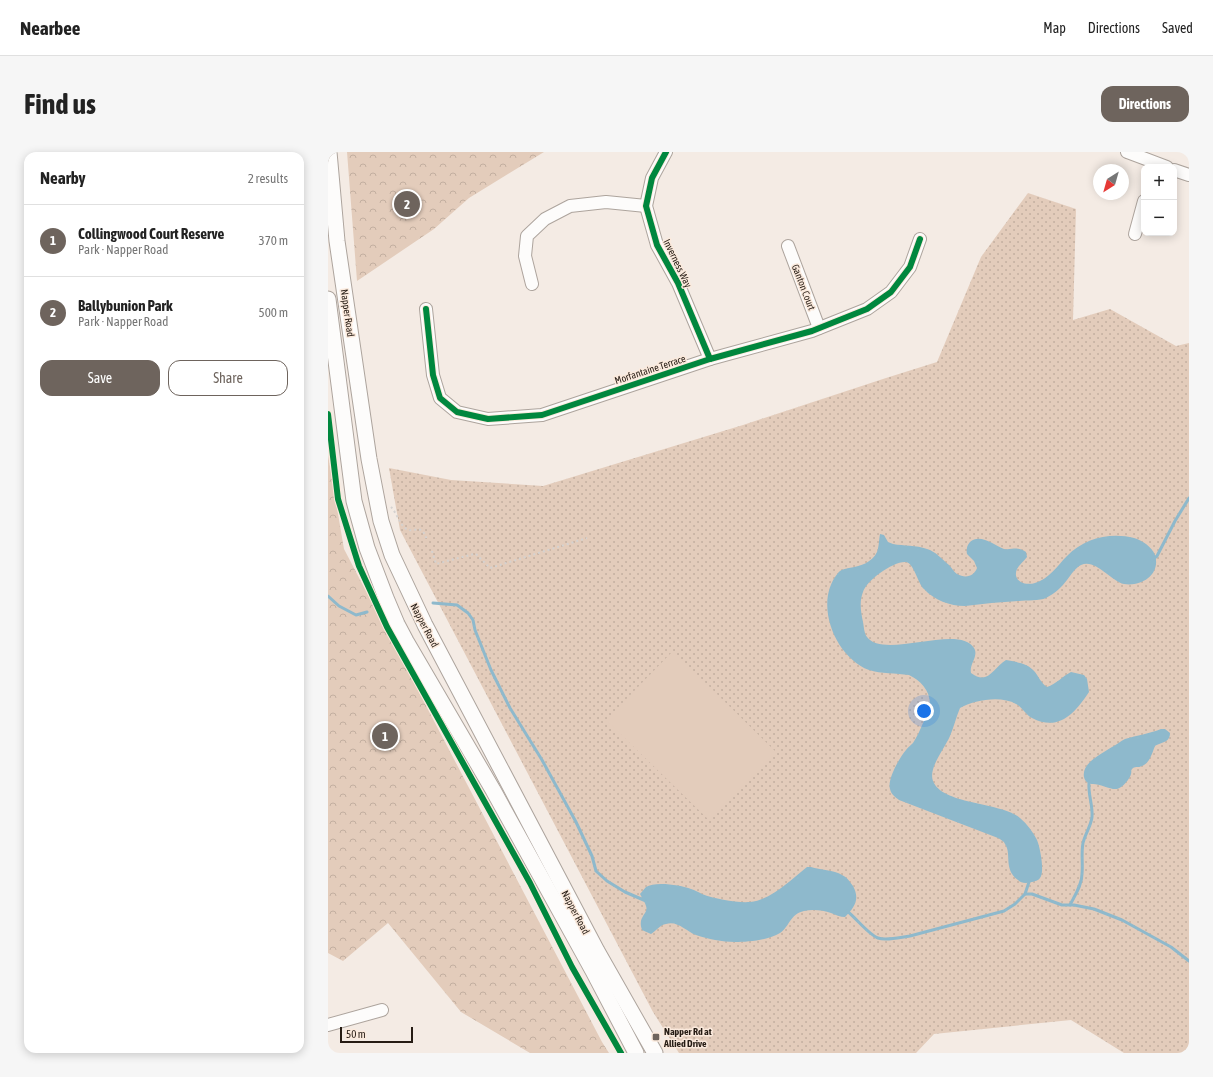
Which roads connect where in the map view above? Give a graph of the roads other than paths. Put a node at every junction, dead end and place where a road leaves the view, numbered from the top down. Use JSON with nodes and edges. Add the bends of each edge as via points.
{"nodes":[{"id":1,"x":329,"y":152,"type":"edge"},
{"id":2,"x":666,"y":152,"type":"edge"},
{"id":3,"x":1127,"y":152,"type":"edge"},
{"id":4,"x":1153,"y":164,"type":"edge"},
{"id":5,"x":1177,"y":171,"type":"edge"},
{"id":6,"x":1189,"y":175,"type":"edge"},
{"id":7,"x":646,"y":206,"type":"junction"},
{"id":8,"x":1141,"y":212,"type":"edge"},
{"id":9,"x":1135,"y":234,"type":"dead end"},
{"id":10,"x":920,"y":239,"type":"dead end"},
{"id":11,"x":788,"y":246,"type":"dead end"},
{"id":12,"x":532,"y":284,"type":"dead end"},
{"id":13,"x":328,"y":299,"type":"edge"},
{"id":14,"x":426,"y":309,"type":"dead end"},
{"id":15,"x":820,"y":328,"type":"junction"},
{"id":16,"x":710,"y":359,"type":"junction"},
{"id":17,"x":382,"y":1010,"type":"dead end"},
{"id":18,"x":328,"y":1025,"type":"edge"},
{"id":19,"x":636,"y":1053,"type":"edge"},
{"id":20,"x":655,"y":1053,"type":"edge"}],
"edges":[{"from":1,"to":20,"type":"main road","name":"Napper Road","via":[[337,241],[369,459],[381,521],[392,555],[412,600],[597,951]]},
{"from":2,"to":7,"type":"street","name":"Inverness Way","via":[[652,178]]},
{"from":3,"to":4,"type":"street"},
{"from":5,"to":6,"type":"street"},
{"from":7,"to":12,"type":"street","via":[[606,202],[570,206],[545,219],[527,236],[525,256]]},
{"from":7,"to":16,"type":"street","name":"Inverness Way","via":[[657,245],[678,283]]},
{"from":8,"to":9,"type":"street"},
{"from":10,"to":15,"type":"street","name":"Morfantaine Terrace","via":[[910,267],[890,292],[867,308]]},
{"from":11,"to":15,"type":"street","name":"Ganton Court"},
{"from":13,"to":19,"type":"main road","name":"Napper Road","via":[[354,501],[366,548],[386,598],[397,624],[493,790]]},
{"from":14,"to":16,"type":"street","name":"Morfantaine Terrace","via":[[432,375],[440,398],[457,412],[488,419],[542,415]]},
{"from":15,"to":16,"type":"street","name":"Morfantaine Terrace"},
{"from":17,"to":18,"type":"street"}]}
